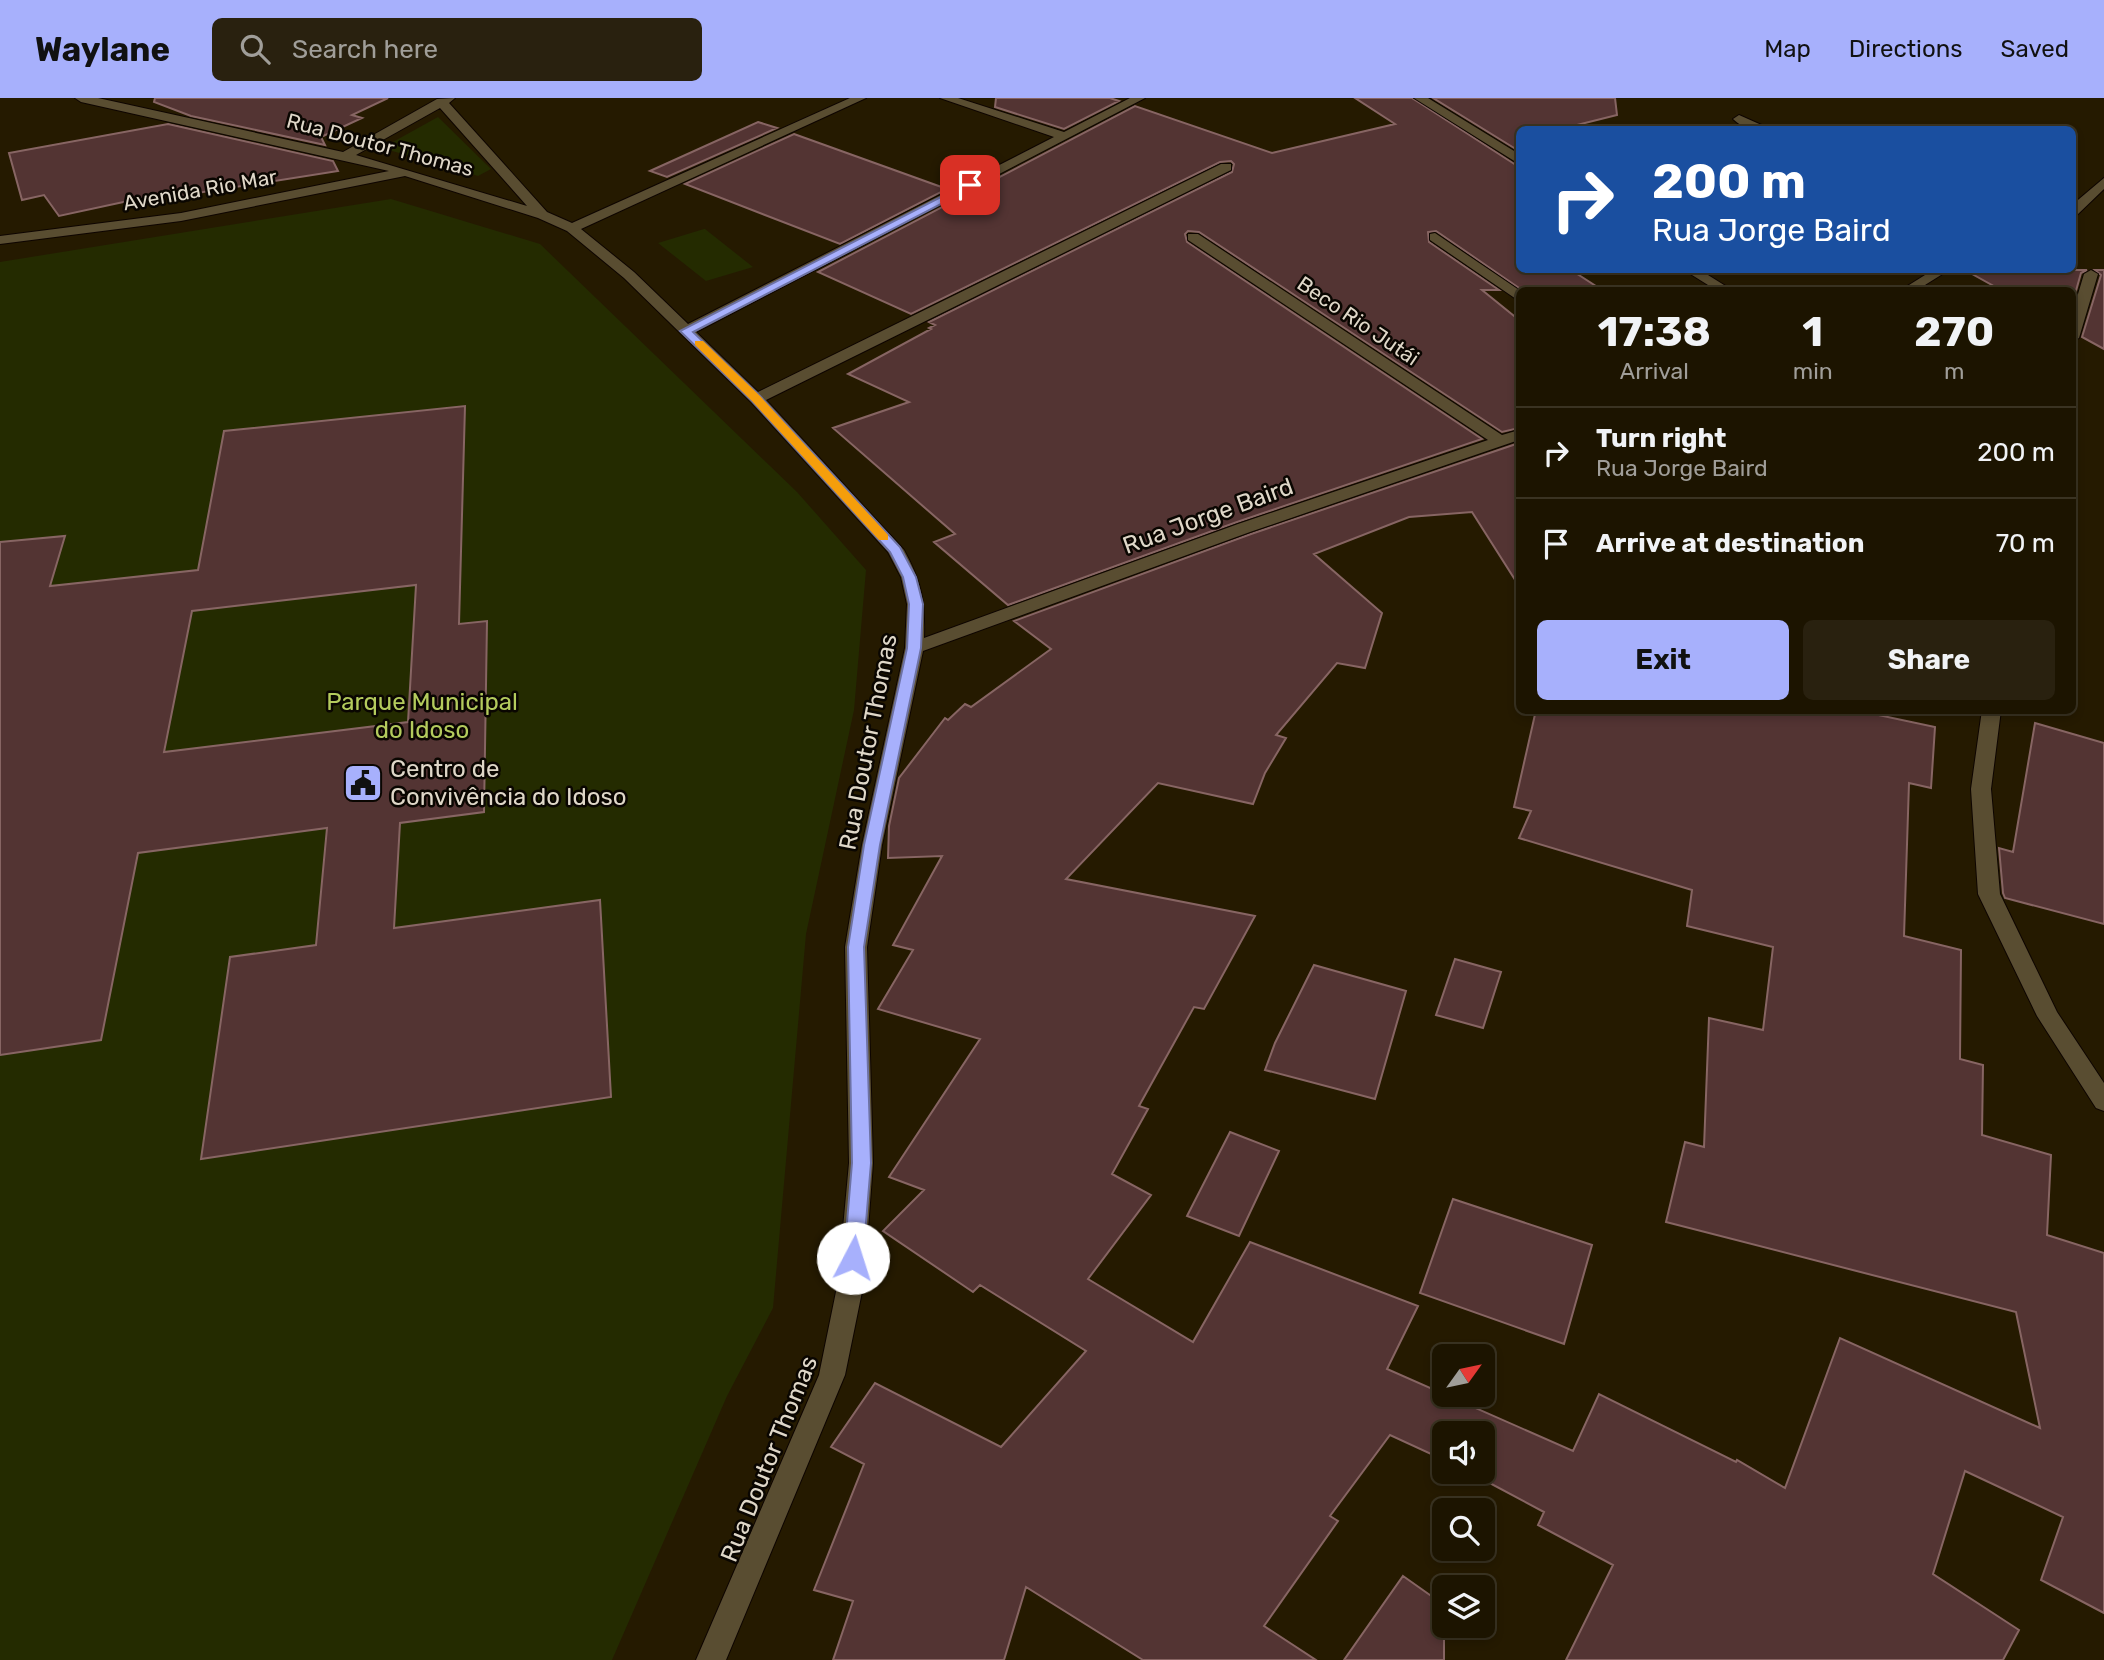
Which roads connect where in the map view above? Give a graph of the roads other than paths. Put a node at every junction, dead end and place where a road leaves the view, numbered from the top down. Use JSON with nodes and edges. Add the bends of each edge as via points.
{"nodes":[{"id":1,"x":81,"y":98,"type":"edge"},
{"id":2,"x":860,"y":98,"type":"edge"},
{"id":3,"x":946,"y":98,"type":"edge"},
{"id":4,"x":1139,"y":98,"type":"edge"},
{"id":5,"x":1420,"y":98,"type":"edge"},
{"id":6,"x":445,"y":100,"type":"edge"},
{"id":7,"x":1739,"y":119,"type":"dead end"},
{"id":8,"x":1754,"y":126,"type":"edge"},
{"id":9,"x":1065,"y":136,"type":"junction"},
{"id":10,"x":345,"y":156,"type":"junction"},
{"id":11,"x":1516,"y":158,"type":"edge"},
{"id":12,"x":1226,"y":167,"type":"dead end"},
{"id":13,"x":406,"y":172,"type":"junction"},
{"id":14,"x":2104,"y":181,"type":"edge"},
{"id":15,"x":2076,"y":208,"type":"edge"},
{"id":16,"x":543,"y":215,"type":"junction"},
{"id":17,"x":572,"y":228,"type":"junction"},
{"id":18,"x":1192,"y":237,"type":"dead end"},
{"id":19,"x":1434,"y":237,"type":"dead end"},
{"id":20,"x":0,"y":240,"type":"edge"},
{"id":21,"x":1696,"y":273,"type":"edge"},
{"id":22,"x":1937,"y":273,"type":"edge"},
{"id":23,"x":2092,"y":275,"type":"edge"},
{"id":24,"x":1719,"y":287,"type":"edge"},
{"id":25,"x":1913,"y":287,"type":"edge"},
{"id":26,"x":1516,"y":295,"type":"edge"},
{"id":27,"x":2076,"y":325,"type":"edge"},
{"id":28,"x":686,"y":331,"type":"junction"},
{"id":29,"x":756,"y":399,"type":"junction"},
{"id":30,"x":1516,"y":436,"type":"edge"},
{"id":31,"x":1500,"y":441,"type":"junction"},
{"id":32,"x":914,"y":648,"type":"junction"},
{"id":33,"x":1991,"y":714,"type":"edge"},
{"id":34,"x":2104,"y":1102,"type":"edge"},
{"id":35,"x":710,"y":1660,"type":"edge"}],
"edges":[{"from":1,"to":10,"type":"street","name":"Rua Doutor Thomas"},
{"from":2,"to":17,"type":"street"},
{"from":3,"to":9,"type":"street"},
{"from":4,"to":9,"type":"street"},
{"from":5,"to":11,"type":"street"},
{"from":6,"to":10,"type":"street"},
{"from":6,"to":16,"type":"street","name":"Rua Doutor Thomas"},
{"from":7,"to":8,"type":"street"},
{"from":9,"to":28,"type":"street"},
{"from":10,"to":13,"type":"street","name":"Rua Doutor Thomas"},
{"from":12,"to":29,"type":"street"},
{"from":13,"to":16,"type":"street","name":"Rua Doutor Thomas"},
{"from":13,"to":20,"type":"street","name":"Avenida Rio Mar","via":[[181,217]]},
{"from":14,"to":15,"type":"street"},
{"from":16,"to":17,"type":"street","name":"Rua Doutor Thomas"},
{"from":17,"to":28,"type":"street","name":"Rua Doutor Thomas"},
{"from":18,"to":31,"type":"street","name":"Beco Rio Jutái"},
{"from":19,"to":26,"type":"street"},
{"from":21,"to":24,"type":"street"},
{"from":22,"to":25,"type":"street"},
{"from":23,"to":27,"type":"street"},
{"from":28,"to":29,"type":"street","name":"Rua Doutor Thomas"},
{"from":29,"to":32,"type":"street","name":"Rua Doutor Thomas","via":[[895,550],[910,577],[916,604]]},
{"from":30,"to":31,"type":"street","name":"Rua Jorge Baird"},
{"from":31,"to":32,"type":"street","name":"Rua Jorge Baird"},
{"from":32,"to":35,"type":"street","name":"Rua Doutor Thomas","via":[[872,845],[856,947],[862,1163],[849,1295],[832,1375]]},
{"from":33,"to":34,"type":"street","via":[[1981,789],[1989,894],[2048,1016]]}]}
